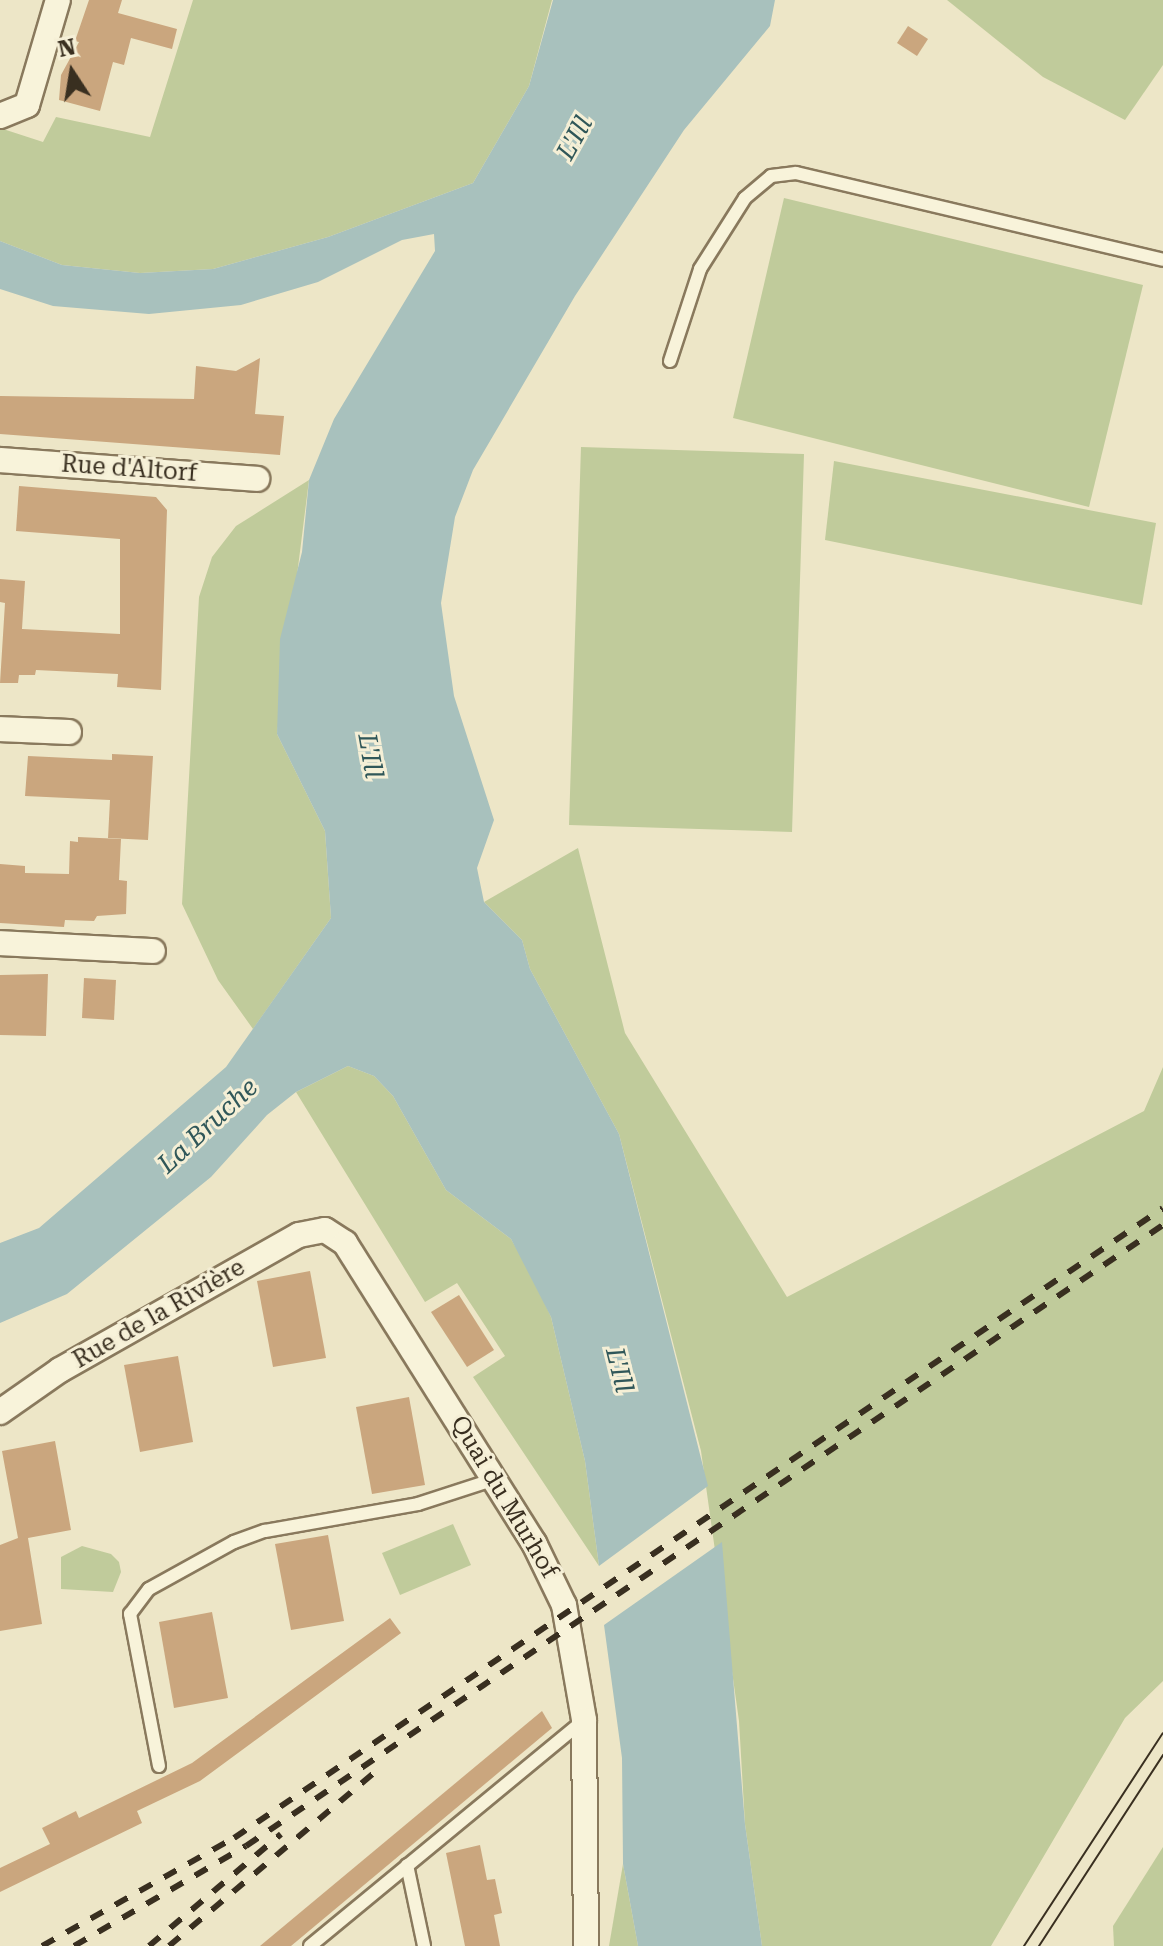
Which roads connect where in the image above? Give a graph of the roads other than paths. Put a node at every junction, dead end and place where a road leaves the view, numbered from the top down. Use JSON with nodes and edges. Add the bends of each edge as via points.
{"nodes":[{"id":1,"x":58,"y":0,"type":"edge"},
{"id":2,"x":6,"y":115,"type":"edge"},
{"id":3,"x":1163,"y":260,"type":"edge"},
{"id":4,"x":670,"y":361,"type":"dead end"},
{"id":5,"x":0,"y":460,"type":"edge"},
{"id":6,"x":257,"y":479,"type":"dead end"},
{"id":7,"x":0,"y":729,"type":"edge"},
{"id":8,"x":69,"y":732,"type":"dead end"},
{"id":9,"x":0,"y":943,"type":"edge"},
{"id":10,"x":153,"y":951,"type":"dead end"},
{"id":11,"x":325,"y":1230,"type":"joint"},
{"id":12,"x":0,"y":1412,"type":"edge"},
{"id":13,"x":495,"y":1479,"type":"junction"},
{"id":14,"x":584,"y":1720,"type":"junction"},
{"id":15,"x":159,"y":1766,"type":"dead end"},
{"id":16,"x":407,"y":1865,"type":"junction"},
{"id":17,"x":310,"y":1946,"type":"edge"},
{"id":18,"x":424,"y":1946,"type":"edge"},
{"id":19,"x":586,"y":1946,"type":"edge"}],
"edges":[{"from":1,"to":2,"type":"street","via":[[32,94],[27,105]]},
{"from":3,"to":4,"type":"lane","via":[[796,173],[771,176],[745,198],[700,269]]},
{"from":5,"to":6,"type":"street","name":"Rue d'Altorf"},
{"from":7,"to":8,"type":"street"},
{"from":9,"to":10,"type":"street"},
{"from":11,"to":12,"type":"street","name":"Rue de la Rivière","via":[[299,1235],[60,1370]]},
{"from":11,"to":13,"type":"street","name":"Quai du Murhof","via":[[345,1243]]},
{"from":13,"to":14,"type":"street","name":"Quai du Murhof","via":[[560,1593],[573,1636]]},
{"from":13,"to":15,"type":"lane","via":[[418,1504],[265,1531],[234,1542],[149,1589],[130,1614]]},
{"from":14,"to":16,"type":"lane"},
{"from":14,"to":19,"type":"street","name":"Quai du Murhof"},
{"from":16,"to":17,"type":"lane"},
{"from":16,"to":18,"type":"lane"}]}
